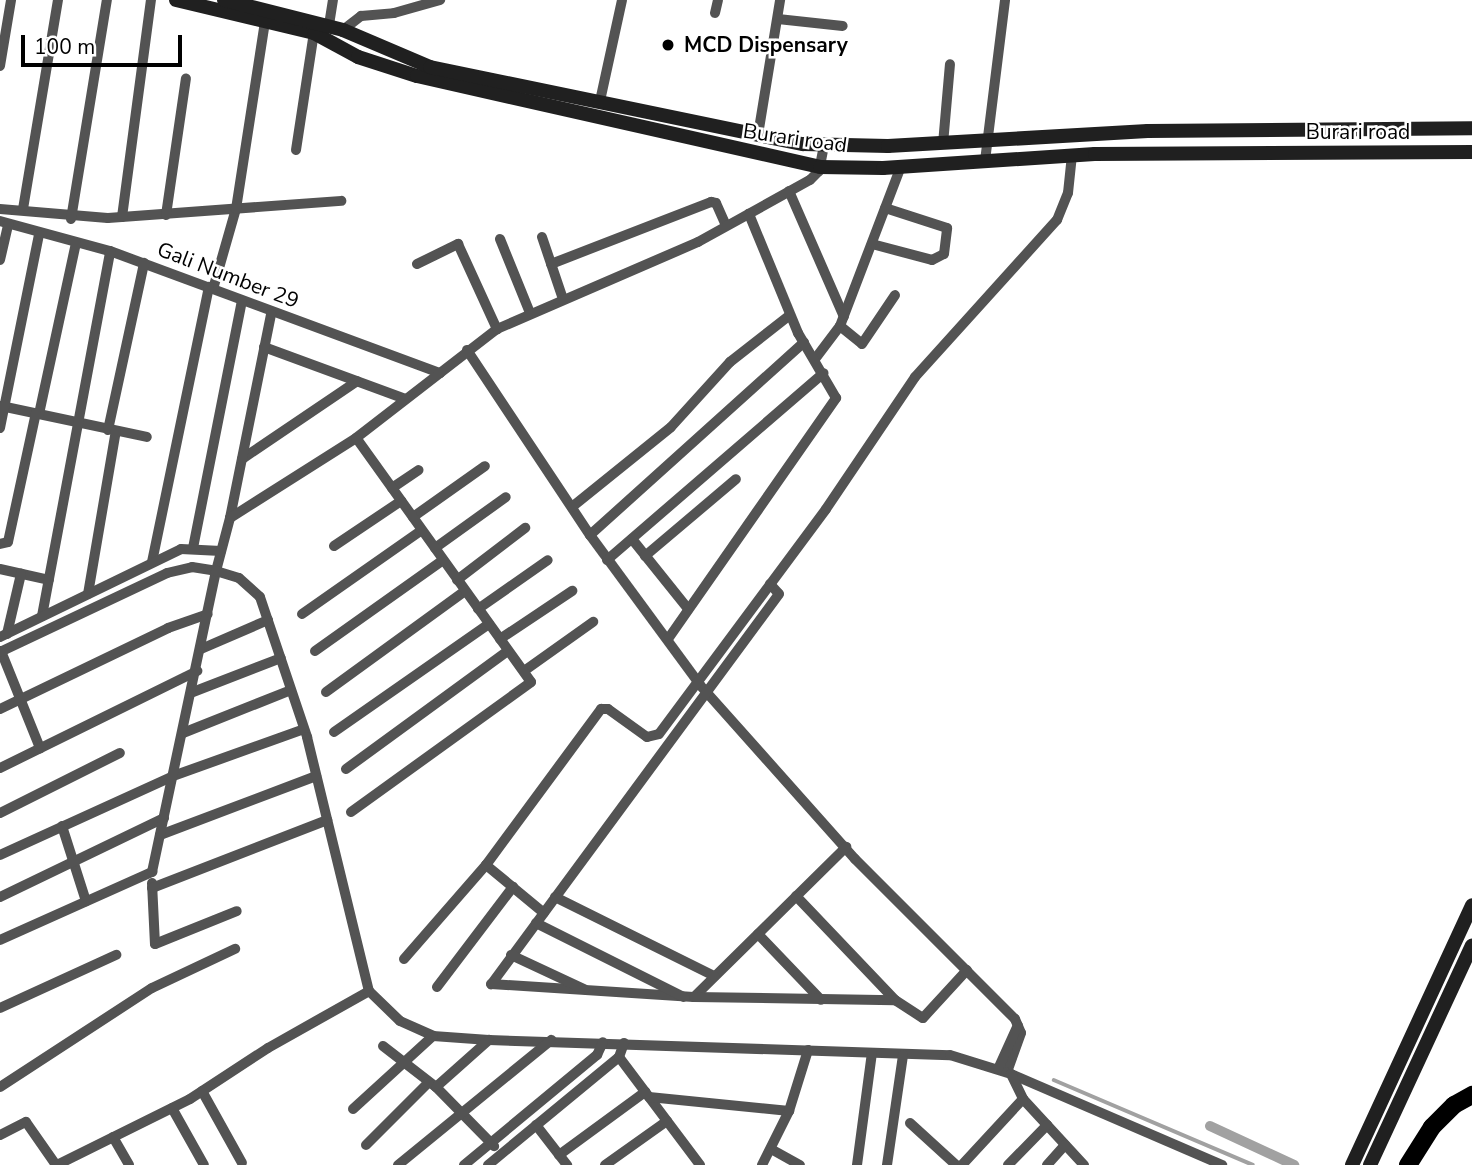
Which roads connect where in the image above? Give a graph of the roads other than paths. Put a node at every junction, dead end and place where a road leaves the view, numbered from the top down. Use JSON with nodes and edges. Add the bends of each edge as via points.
{"nodes":[{"id":1,"x":11,"y":0,"type":"edge"},
{"id":2,"x":58,"y":0,"type":"edge"},
{"id":3,"x":107,"y":0,"type":"edge"},
{"id":4,"x":151,"y":0,"type":"edge"},
{"id":5,"x":176,"y":0,"type":"edge"},
{"id":6,"x":224,"y":0,"type":"edge"},
{"id":7,"x":333,"y":0,"type":"edge"},
{"id":8,"x":440,"y":0,"type":"edge"},
{"id":9,"x":622,"y":0,"type":"edge"},
{"id":10,"x":718,"y":0,"type":"edge"},
{"id":11,"x":780,"y":0,"type":"edge"},
{"id":12,"x":1005,"y":0,"type":"edge"},
{"id":13,"x":715,"y":13,"type":"dead end"},
{"id":14,"x":778,"y":19,"type":"junction"},
{"id":15,"x":265,"y":21,"type":"junction"},
{"id":16,"x":329,"y":25,"type":"junction"},
{"id":17,"x":843,"y":26,"type":"dead end"},
{"id":18,"x":343,"y":30,"type":"junction"},
{"id":19,"x":314,"y":33,"type":"junction"},
{"id":20,"x":950,"y":64,"type":"dead end"},
{"id":21,"x":0,"y":66,"type":"edge"},
{"id":22,"x":186,"y":78,"type":"dead end"},
{"id":23,"x":600,"y":101,"type":"junction"},
{"id":24,"x":665,"y":115,"type":"junction"},
{"id":25,"x":1472,"y":128,"type":"edge"},
{"id":26,"x":661,"y":132,"type":"junction"},
{"id":27,"x":758,"y":135,"type":"junction"},
{"id":28,"x":987,"y":142,"type":"junction"},
{"id":29,"x":943,"y":144,"type":"junction"},
{"id":30,"x":824,"y":145,"type":"junction"},
{"id":31,"x":296,"y":150,"type":"dead end"},
{"id":32,"x":1472,"y":152,"type":"edge"},
{"id":33,"x":1072,"y":155,"type":"junction"},
{"id":34,"x":985,"y":161,"type":"junction"},
{"id":35,"x":901,"y":166,"type":"junction"},
{"id":36,"x":820,"y":167,"type":"junction"},
{"id":37,"x":789,"y":191,"type":"junction"},
{"id":38,"x":341,"y":201,"type":"dead end"},
{"id":39,"x":885,"y":208,"type":"junction"},
{"id":40,"x":0,"y":209,"type":"edge"},
{"id":41,"x":23,"y":209,"type":"junction"},
{"id":42,"x":236,"y":209,"type":"junction"},
{"id":43,"x":749,"y":214,"type":"junction"},
{"id":44,"x":166,"y":215,"type":"junction"},
{"id":45,"x":122,"y":218,"type":"junction"},
{"id":46,"x":71,"y":219,"type":"junction"},
{"id":47,"x":4,"y":222,"type":"edge"},
{"id":48,"x":726,"y":225,"type":"junction"},
{"id":49,"x":39,"y":235,"type":"junction"},
{"id":50,"x":542,"y":237,"type":"dead end"},
{"id":51,"x":500,"y":239,"type":"dead end"},
{"id":52,"x":75,"y":243,"type":"junction"},
{"id":53,"x":872,"y":244,"type":"junction"},
{"id":54,"x":110,"y":251,"type":"junction"},
{"id":55,"x":0,"y":260,"type":"edge"},
{"id":56,"x":144,"y":263,"type":"junction"},
{"id":57,"x":417,"y":264,"type":"dead end"},
{"id":58,"x":551,"y":264,"type":"junction"},
{"id":59,"x":211,"y":288,"type":"junction"},
{"id":60,"x":895,"y":295,"type":"dead end"},
{"id":61,"x":563,"y":299,"type":"junction"},
{"id":62,"x":242,"y":301,"type":"junction"},
{"id":63,"x":530,"y":313,"type":"junction"},
{"id":64,"x":271,"y":314,"type":"junction"},
{"id":65,"x":790,"y":315,"type":"junction"},
{"id":66,"x":842,"y":322,"type":"junction"},
{"id":67,"x":497,"y":329,"type":"junction"},
{"id":68,"x":804,"y":342,"type":"junction"},
{"id":69,"x":264,"y":347,"type":"junction"},
{"id":70,"x":467,"y":350,"type":"junction"},
{"id":71,"x":815,"y":359,"type":"junction"},
{"id":72,"x":440,"y":373,"type":"junction"},
{"id":73,"x":824,"y":373,"type":"junction"},
{"id":74,"x":357,"y":381,"type":"junction"},
{"id":75,"x":405,"y":399,"type":"junction"},
{"id":76,"x":2,"y":406,"type":"edge"},
{"id":77,"x":37,"y":414,"type":"junction"},
{"id":78,"x":77,"y":422,"type":"junction"},
{"id":79,"x":0,"y":428,"type":"edge"},
{"id":80,"x":112,"y":430,"type":"junction"},
{"id":81,"x":147,"y":437,"type":"dead end"},
{"id":82,"x":356,"y":438,"type":"junction"},
{"id":83,"x":242,"y":459,"type":"junction"},
{"id":84,"x":485,"y":466,"type":"dead end"},
{"id":85,"x":419,"y":470,"type":"dead end"},
{"id":86,"x":736,"y":479,"type":"dead end"},
{"id":87,"x":392,"y":488,"type":"junction"},
{"id":88,"x":506,"y":497,"type":"dead end"},
{"id":89,"x":401,"y":501,"type":"junction"},
{"id":90,"x":572,"y":507,"type":"junction"},
{"id":91,"x":413,"y":517,"type":"junction"},
{"id":92,"x":230,"y":518,"type":"junction"},
{"id":93,"x":525,"y":528,"type":"dead end"},
{"id":94,"x":422,"y":530,"type":"junction"},
{"id":95,"x":590,"y":535,"type":"junction"},
{"id":96,"x":632,"y":538,"type":"junction"},
{"id":97,"x":0,"y":544,"type":"edge"},
{"id":98,"x":334,"y":546,"type":"dead end"},
{"id":99,"x":193,"y":548,"type":"junction"},
{"id":100,"x":435,"y":548,"type":"junction"},
{"id":101,"x":645,"y":556,"type":"junction"},
{"id":102,"x":443,"y":560,"type":"junction"},
{"id":103,"x":548,"y":560,"type":"dead end"},
{"id":104,"x":607,"y":560,"type":"junction"},
{"id":105,"x":218,"y":561,"type":"junction"},
{"id":106,"x":152,"y":562,"type":"junction"},
{"id":107,"x":0,"y":569,"type":"edge"},
{"id":108,"x":21,"y":574,"type":"junction"},
{"id":109,"x":49,"y":580,"type":"junction"},
{"id":110,"x":457,"y":580,"type":"junction"},
{"id":111,"x":465,"y":591,"type":"junction"},
{"id":112,"x":572,"y":591,"type":"dead end"},
{"id":113,"x":88,"y":594,"type":"junction"},
{"id":114,"x":478,"y":609,"type":"junction"},
{"id":115,"x":688,"y":609,"type":"junction"},
{"id":116,"x":208,"y":614,"type":"junction"},
{"id":117,"x":302,"y":614,"type":"dead end"},
{"id":118,"x":42,"y":617,"type":"junction"},
{"id":119,"x":268,"y":620,"type":"junction"},
{"id":120,"x":593,"y":622,"type":"dead end"},
{"id":121,"x":489,"y":624,"type":"junction"},
{"id":122,"x":4,"y":636,"type":"edge"},
{"id":123,"x":500,"y":639,"type":"junction"},
{"id":124,"x":668,"y":639,"type":"junction"},
{"id":125,"x":201,"y":649,"type":"junction"},
{"id":126,"x":315,"y":651,"type":"dead end"},
{"id":127,"x":508,"y":651,"type":"junction"},
{"id":128,"x":1,"y":652,"type":"edge"},
{"id":129,"x":281,"y":658,"type":"junction"},
{"id":130,"x":197,"y":671,"type":"junction"},
{"id":131,"x":524,"y":671,"type":"junction"},
{"id":132,"x":704,"y":689,"type":"junction"},
{"id":133,"x":291,"y":690,"type":"junction"},
{"id":134,"x":193,"y":692,"type":"junction"},
{"id":135,"x":326,"y":692,"type":"dead end"},
{"id":136,"x":20,"y":699,"type":"junction"},
{"id":137,"x":0,"y":709,"type":"edge"},
{"id":138,"x":304,"y":729,"type":"junction"},
{"id":139,"x":334,"y":732,"type":"dead end"},
{"id":140,"x":183,"y":733,"type":"junction"},
{"id":141,"x":40,"y":748,"type":"junction"},
{"id":142,"x":120,"y":753,"type":"dead end"},
{"id":143,"x":0,"y":768,"type":"edge"},
{"id":144,"x":346,"y":769,"type":"dead end"},
{"id":145,"x":173,"y":776,"type":"junction"},
{"id":146,"x":316,"y":776,"type":"junction"},
{"id":147,"x":351,"y":812,"type":"dead end"},
{"id":148,"x":0,"y":813,"type":"edge"},
{"id":149,"x":164,"y":818,"type":"junction"},
{"id":150,"x":327,"y":820,"type":"junction"},
{"id":151,"x":62,"y":827,"type":"junction"},
{"id":152,"x":160,"y":835,"type":"junction"},
{"id":153,"x":846,"y":847,"type":"junction"},
{"id":154,"x":0,"y":855,"type":"edge"},
{"id":155,"x":73,"y":863,"type":"junction"},
{"id":156,"x":486,"y":865,"type":"junction"},
{"id":157,"x":152,"y":872,"type":"junction"},
{"id":158,"x":513,"y":887,"type":"junction"},
{"id":159,"x":152,"y":888,"type":"junction"},
{"id":160,"x":796,"y":896,"type":"junction"},
{"id":161,"x":0,"y":897,"type":"edge"},
{"id":162,"x":555,"y":897,"type":"junction"},
{"id":163,"x":86,"y":901,"type":"junction"},
{"id":164,"x":1472,"y":905,"type":"edge"},
{"id":165,"x":540,"y":910,"type":"junction"},
{"id":166,"x":237,"y":911,"type":"dead end"},
{"id":167,"x":536,"y":923,"type":"junction"},
{"id":168,"x":758,"y":934,"type":"junction"},
{"id":169,"x":0,"y":940,"type":"edge"},
{"id":170,"x":1472,"y":945,"type":"edge"},
{"id":171,"x":235,"y":949,"type":"dead end"},
{"id":172,"x":116,"y":955,"type":"dead end"},
{"id":173,"x":511,"y":955,"type":"junction"},
{"id":174,"x":404,"y":959,"type":"dead end"},
{"id":175,"x":967,"y":971,"type":"junction"},
{"id":176,"x":714,"y":976,"type":"junction"},
{"id":177,"x":437,"y":987,"type":"dead end"},
{"id":178,"x":369,"y":991,"type":"junction"},
{"id":179,"x":588,"y":991,"type":"junction"},
{"id":180,"x":689,"y":997,"type":"junction"},
{"id":181,"x":895,"y":999,"type":"junction"},
{"id":182,"x":821,"y":1000,"type":"junction"},
{"id":183,"x":0,"y":1008,"type":"edge"},
{"id":184,"x":433,"y":1036,"type":"junction"},
{"id":185,"x":489,"y":1040,"type":"junction"},
{"id":186,"x":551,"y":1040,"type":"junction"},
{"id":187,"x":603,"y":1042,"type":"junction"},
{"id":188,"x":624,"y":1043,"type":"junction"},
{"id":189,"x":383,"y":1046,"type":"dead end"},
{"id":190,"x":808,"y":1050,"type":"junction"},
{"id":191,"x":872,"y":1053,"type":"junction"},
{"id":192,"x":903,"y":1055,"type":"junction"},
{"id":193,"x":619,"y":1057,"type":"junction"},
{"id":194,"x":402,"y":1064,"type":"junction"},
{"id":195,"x":1005,"y":1068,"type":"junction"},
{"id":196,"x":432,"y":1085,"type":"junction"},
{"id":197,"x":0,"y":1087,"type":"edge"},
{"id":198,"x":202,"y":1091,"type":"junction"},
{"id":199,"x":647,"y":1094,"type":"junction"},
{"id":200,"x":1472,"y":1095,"type":"edge"},
{"id":201,"x":1023,"y":1099,"type":"junction"},
{"id":202,"x":172,"y":1108,"type":"junction"},
{"id":203,"x":353,"y":1109,"type":"dead end"},
{"id":204,"x":461,"y":1111,"type":"junction"},
{"id":205,"x":789,"y":1111,"type":"junction"},
{"id":206,"x":667,"y":1121,"type":"junction"},
{"id":207,"x":910,"y":1123,"type":"dead end"},
{"id":208,"x":536,"y":1125,"type":"junction"},
{"id":209,"x":1047,"y":1125,"type":"junction"},
{"id":210,"x":0,"y":1135,"type":"edge"},
{"id":211,"x":113,"y":1137,"type":"junction"},
{"id":212,"x":366,"y":1145,"type":"dead end"},
{"id":213,"x":1065,"y":1145,"type":"junction"},
{"id":214,"x":496,"y":1148,"type":"junction"},
{"id":215,"x":771,"y":1149,"type":"junction"},
{"id":216,"x":559,"y":1156,"type":"junction"},
{"id":217,"x":242,"y":1163,"type":"edge"},
{"id":218,"x":56,"y":1165,"type":"edge"},
{"id":219,"x":129,"y":1165,"type":"edge"},
{"id":220,"x":204,"y":1165,"type":"edge"},
{"id":221,"x":398,"y":1165,"type":"edge"},
{"id":222,"x":464,"y":1165,"type":"edge"},
{"id":223,"x":488,"y":1165,"type":"edge"},
{"id":224,"x":567,"y":1165,"type":"edge"},
{"id":225,"x":606,"y":1165,"type":"edge"},
{"id":226,"x":700,"y":1165,"type":"edge"},
{"id":227,"x":762,"y":1165,"type":"edge"},
{"id":228,"x":800,"y":1165,"type":"edge"},
{"id":229,"x":857,"y":1165,"type":"edge"},
{"id":230,"x":887,"y":1165,"type":"edge"},
{"id":231,"x":956,"y":1165,"type":"edge"},
{"id":232,"x":962,"y":1165,"type":"edge"},
{"id":233,"x":1008,"y":1165,"type":"edge"},
{"id":234,"x":1047,"y":1165,"type":"edge"},
{"id":235,"x":1084,"y":1165,"type":"edge"},
{"id":236,"x":1222,"y":1165,"type":"edge"},
{"id":237,"x":1352,"y":1165,"type":"edge"},
{"id":238,"x":1370,"y":1165,"type":"edge"},
{"id":239,"x":1408,"y":1165,"type":"edge"}],
"edges":[{"from":1,"to":21,"type":"street"},
{"from":2,"to":41,"type":"street"},
{"from":3,"to":46,"type":"street"},
{"from":4,"to":45,"type":"street"},
{"from":5,"to":15,"type":"main road","name":"Burari road"},
{"from":6,"to":16,"type":"main road","name":"Burari road"},
{"from":7,"to":16,"type":"street"},
{"from":8,"to":18,"type":"street","via":[[394,13],[361,16]]},
{"from":9,"to":23,"type":"street"},
{"from":10,"to":13,"type":"street"},
{"from":11,"to":14,"type":"street"},
{"from":12,"to":28,"type":"street"},
{"from":14,"to":17,"type":"street"},
{"from":14,"to":27,"type":"street"},
{"from":15,"to":19,"type":"main road","name":"Burari road"},
{"from":15,"to":42,"type":"street"},
{"from":16,"to":18,"type":"main road","name":"Burari road"},
{"from":18,"to":23,"type":"main road","name":"Burari road","via":[[430,67]]},
{"from":19,"to":26,"type":"main road","name":"Burari road","via":[[358,57],[417,76]]},
{"from":19,"to":31,"type":"street"},
{"from":20,"to":29,"type":"street"},
{"from":22,"to":44,"type":"street"},
{"from":23,"to":24,"type":"main road","name":"Burari road"},
{"from":24,"to":26,"type":"main road"},
{"from":24,"to":27,"type":"main road","name":"Burari road"},
{"from":25,"to":28,"type":"main road","name":"Burari road","via":[[1148,131]]},
{"from":26,"to":36,"type":"main road","name":"Burari road"},
{"from":27,"to":30,"type":"main road","name":"Burari road"},
{"from":28,"to":29,"type":"main road","name":"Burari road"},
{"from":28,"to":34,"type":"street"},
{"from":29,"to":30,"type":"main road","name":"Burari road"},
{"from":30,"to":36,"type":"street"},
{"from":32,"to":33,"type":"main road","name":"Burari road"},
{"from":33,"to":34,"type":"main road","name":"Burari road"},
{"from":33,"to":132,"type":"street","via":[[1068,193],[1057,220],[915,377]]},
{"from":34,"to":35,"type":"main road","name":"Burari road"},
{"from":35,"to":36,"type":"main road","name":"Burari road"},
{"from":35,"to":39,"type":"street"},
{"from":36,"to":37,"type":"street","via":[[816,176]]},
{"from":37,"to":43,"type":"street"},
{"from":37,"to":66,"type":"street"},
{"from":38,"to":42,"type":"street"},
{"from":39,"to":53,"type":"street"},
{"from":39,"to":53,"type":"street","via":[[947,228],[944,254],[932,260]]},
{"from":40,"to":41,"type":"street"},
{"from":41,"to":46,"type":"street"},
{"from":42,"to":44,"type":"street"},
{"from":42,"to":59,"type":"street"},
{"from":43,"to":48,"type":"street"},
{"from":43,"to":65,"type":"street"},
{"from":44,"to":45,"type":"street"},
{"from":45,"to":46,"type":"street"},
{"from":47,"to":49,"type":"street","name":"Gali Number 29"},
{"from":47,"to":55,"type":"street"},
{"from":48,"to":58,"type":"street","via":[[711,202]]},
{"from":48,"to":61,"type":"street"},
{"from":49,"to":52,"type":"street","name":"Gali Number 29"},
{"from":49,"to":76,"type":"street"},
{"from":50,"to":58,"type":"street"},
{"from":51,"to":63,"type":"street"},
{"from":52,"to":54,"type":"street","name":"Gali Number 29"},
{"from":52,"to":77,"type":"street"},
{"from":53,"to":66,"type":"street"},
{"from":54,"to":56,"type":"street","name":"Gali Number 29"},
{"from":54,"to":78,"type":"street"},
{"from":56,"to":59,"type":"street","name":"Gali Number 29"},
{"from":56,"to":80,"type":"street"},
{"from":57,"to":67,"type":"street","via":[[458,244]]},
{"from":58,"to":61,"type":"street"},
{"from":59,"to":62,"type":"street","name":"Gali Number 29"},
{"from":59,"to":106,"type":"street"},
{"from":60,"to":66,"type":"street","via":[[862,344]]},
{"from":61,"to":63,"type":"street"},
{"from":62,"to":64,"type":"street","name":"Gali Number 29"},
{"from":62,"to":99,"type":"street"},
{"from":63,"to":67,"type":"street"},
{"from":64,"to":69,"type":"street"},
{"from":64,"to":72,"type":"street","name":"Gali Number 29"},
{"from":65,"to":68,"type":"street"},
{"from":65,"to":90,"type":"street","via":[[730,362],[670,427]]},
{"from":66,"to":71,"type":"street"},
{"from":67,"to":70,"type":"street"},
{"from":68,"to":71,"type":"street"},
{"from":68,"to":95,"type":"street"},
{"from":69,"to":74,"type":"street"},
{"from":69,"to":83,"type":"street"},
{"from":70,"to":72,"type":"street"},
{"from":70,"to":90,"type":"street"},
{"from":71,"to":73,"type":"street"},
{"from":72,"to":75,"type":"street"},
{"from":73,"to":96,"type":"street"},
{"from":73,"to":115,"type":"street","via":[[835,401]]},
{"from":74,"to":75,"type":"street"},
{"from":74,"to":83,"type":"street"},
{"from":75,"to":82,"type":"street"},
{"from":76,"to":77,"type":"street"},
{"from":76,"to":79,"type":"street"},
{"from":77,"to":78,"type":"street"},
{"from":77,"to":97,"type":"street","via":[[8,542]]},
{"from":78,"to":80,"type":"street"},
{"from":78,"to":109,"type":"street"},
{"from":80,"to":81,"type":"street"},
{"from":80,"to":113,"type":"street"},
{"from":82,"to":87,"type":"street"},
{"from":82,"to":92,"type":"street"},
{"from":83,"to":92,"type":"street"},
{"from":84,"to":91,"type":"street"},
{"from":85,"to":87,"type":"street"},
{"from":86,"to":101,"type":"street"},
{"from":87,"to":89,"type":"street"},
{"from":88,"to":100,"type":"street"},
{"from":89,"to":91,"type":"street"},
{"from":89,"to":98,"type":"street"},
{"from":90,"to":95,"type":"street"},
{"from":91,"to":94,"type":"street"},
{"from":92,"to":105,"type":"street"},
{"from":93,"to":110,"type":"street"},
{"from":94,"to":100,"type":"street"},
{"from":94,"to":117,"type":"street"},
{"from":95,"to":104,"type":"street"},
{"from":96,"to":101,"type":"street"},
{"from":96,"to":104,"type":"street"},
{"from":99,"to":105,"type":"street"},
{"from":99,"to":106,"type":"street"},
{"from":100,"to":102,"type":"street"},
{"from":101,"to":115,"type":"street"},
{"from":102,"to":110,"type":"street"},
{"from":102,"to":126,"type":"street"},
{"from":103,"to":114,"type":"street"},
{"from":104,"to":124,"type":"street"},
{"from":105,"to":116,"type":"street"},
{"from":105,"to":119,"type":"street","via":[[254,589]]},
{"from":105,"to":128,"type":"street","via":[[167,573]]},
{"from":106,"to":113,"type":"street"},
{"from":107,"to":108,"type":"street"},
{"from":108,"to":109,"type":"street"},
{"from":108,"to":122,"type":"street"},
{"from":109,"to":118,"type":"street"},
{"from":110,"to":111,"type":"street"},
{"from":111,"to":114,"type":"street"},
{"from":111,"to":135,"type":"street"},
{"from":112,"to":123,"type":"street"},
{"from":113,"to":118,"type":"street"},
{"from":114,"to":121,"type":"street"},
{"from":115,"to":124,"type":"street"},
{"from":116,"to":125,"type":"street"},
{"from":116,"to":136,"type":"street","via":[[168,628]]},
{"from":118,"to":122,"type":"street"},
{"from":119,"to":125,"type":"street"},
{"from":119,"to":129,"type":"street"},
{"from":120,"to":131,"type":"street"},
{"from":121,"to":123,"type":"street"},
{"from":121,"to":139,"type":"street"},
{"from":123,"to":127,"type":"street"},
{"from":124,"to":132,"type":"street"},
{"from":125,"to":130,"type":"street"},
{"from":127,"to":131,"type":"street"},
{"from":127,"to":144,"type":"street"},
{"from":128,"to":136,"type":"street"},
{"from":129,"to":133,"type":"street"},
{"from":129,"to":134,"type":"street"},
{"from":130,"to":134,"type":"street"},
{"from":130,"to":141,"type":"street"},
{"from":131,"to":147,"type":"street","via":[[530,686]]},
{"from":132,"to":153,"type":"street"},
{"from":132,"to":156,"type":"street","via":[[655,738],[601,709]]},
{"from":132,"to":162,"type":"street"},
{"from":133,"to":138,"type":"street"},
{"from":133,"to":140,"type":"street"},
{"from":134,"to":140,"type":"street"},
{"from":136,"to":137,"type":"street"},
{"from":136,"to":141,"type":"street"},
{"from":138,"to":145,"type":"street"},
{"from":138,"to":146,"type":"street"},
{"from":140,"to":145,"type":"street"},
{"from":141,"to":143,"type":"street"},
{"from":142,"to":148,"type":"street"},
{"from":145,"to":149,"type":"street"},
{"from":145,"to":151,"type":"street"},
{"from":146,"to":150,"type":"street"},
{"from":146,"to":152,"type":"street"},
{"from":149,"to":152,"type":"street"},
{"from":149,"to":155,"type":"street"},
{"from":150,"to":159,"type":"street"},
{"from":150,"to":178,"type":"street"},
{"from":151,"to":154,"type":"street"},
{"from":151,"to":155,"type":"street"},
{"from":152,"to":157,"type":"street"},
{"from":153,"to":160,"type":"street"},
{"from":153,"to":175,"type":"street"},
{"from":155,"to":161,"type":"street"},
{"from":155,"to":163,"type":"street"},
{"from":156,"to":158,"type":"street"},
{"from":156,"to":174,"type":"street"},
{"from":157,"to":159,"type":"street"},
{"from":157,"to":163,"type":"street"},
{"from":158,"to":165,"type":"street"},
{"from":158,"to":177,"type":"street"},
{"from":159,"to":166,"type":"street","via":[[155,944]]},
{"from":160,"to":168,"type":"street"},
{"from":160,"to":181,"type":"street"},
{"from":162,"to":165,"type":"street"},
{"from":162,"to":176,"type":"street"},
{"from":163,"to":169,"type":"street"},
{"from":164,"to":237,"type":"main road"},
{"from":165,"to":167,"type":"street"},
{"from":167,"to":173,"type":"street"},
{"from":167,"to":180,"type":"street"},
{"from":168,"to":176,"type":"street"},
{"from":168,"to":182,"type":"street"},
{"from":170,"to":238,"type":"main road"},
{"from":171,"to":197,"type":"street","via":[[152,988]]},
{"from":172,"to":183,"type":"street"},
{"from":173,"to":179,"type":"street"},
{"from":173,"to":179,"type":"street","via":[[492,987]]},
{"from":175,"to":181,"type":"street","via":[[923,1018]]},
{"from":175,"to":195,"type":"street","via":[[1017,1030]]},
{"from":176,"to":180,"type":"street"},
{"from":178,"to":184,"type":"street","via":[[400,1021]]},
{"from":178,"to":198,"type":"street"},
{"from":179,"to":180,"type":"street"},
{"from":180,"to":182,"type":"street"},
{"from":181,"to":182,"type":"street"},
{"from":184,"to":185,"type":"street"},
{"from":184,"to":194,"type":"street"},
{"from":185,"to":186,"type":"street"},
{"from":185,"to":196,"type":"street"},
{"from":186,"to":187,"type":"street"},
{"from":186,"to":204,"type":"street"},
{"from":187,"to":188,"type":"street"},
{"from":187,"to":214,"type":"street","via":[[597,1055]]},
{"from":188,"to":190,"type":"street"},
{"from":188,"to":193,"type":"street"},
{"from":189,"to":194,"type":"street"},
{"from":190,"to":191,"type":"street"},
{"from":190,"to":205,"type":"street"},
{"from":191,"to":192,"type":"street"},
{"from":191,"to":229,"type":"street"},
{"from":192,"to":195,"type":"street","via":[[950,1055]]},
{"from":192,"to":230,"type":"street"},
{"from":193,"to":199,"type":"street"},
{"from":193,"to":208,"type":"street"},
{"from":194,"to":196,"type":"street"},
{"from":194,"to":203,"type":"street"},
{"from":195,"to":201,"type":"street"},
{"from":195,"to":236,"type":"street"},
{"from":196,"to":204,"type":"street"},
{"from":196,"to":212,"type":"street"},
{"from":198,"to":202,"type":"street"},
{"from":198,"to":217,"type":"street"},
{"from":199,"to":205,"type":"street"},
{"from":199,"to":206,"type":"street"},
{"from":199,"to":216,"type":"street"},
{"from":200,"to":239,"type":"highway","via":[[1442,1117]]},
{"from":201,"to":209,"type":"street"},
{"from":201,"to":232,"type":"street"},
{"from":202,"to":211,"type":"street"},
{"from":202,"to":220,"type":"street"},
{"from":204,"to":214,"type":"street"},
{"from":204,"to":221,"type":"street"},
{"from":205,"to":215,"type":"street"},
{"from":206,"to":225,"type":"street"},
{"from":206,"to":226,"type":"street"},
{"from":207,"to":231,"type":"street"},
{"from":208,"to":214,"type":"street"},
{"from":208,"to":216,"type":"street"},
{"from":209,"to":213,"type":"street"},
{"from":209,"to":233,"type":"street"},
{"from":210,"to":218,"type":"street","via":[[26,1122]]},
{"from":211,"to":218,"type":"street"},
{"from":211,"to":219,"type":"street"},
{"from":213,"to":234,"type":"street"},
{"from":213,"to":235,"type":"street"},
{"from":214,"to":222,"type":"street"},
{"from":214,"to":223,"type":"street"},
{"from":215,"to":227,"type":"street"},
{"from":215,"to":228,"type":"street"},
{"from":216,"to":224,"type":"street"}]}
